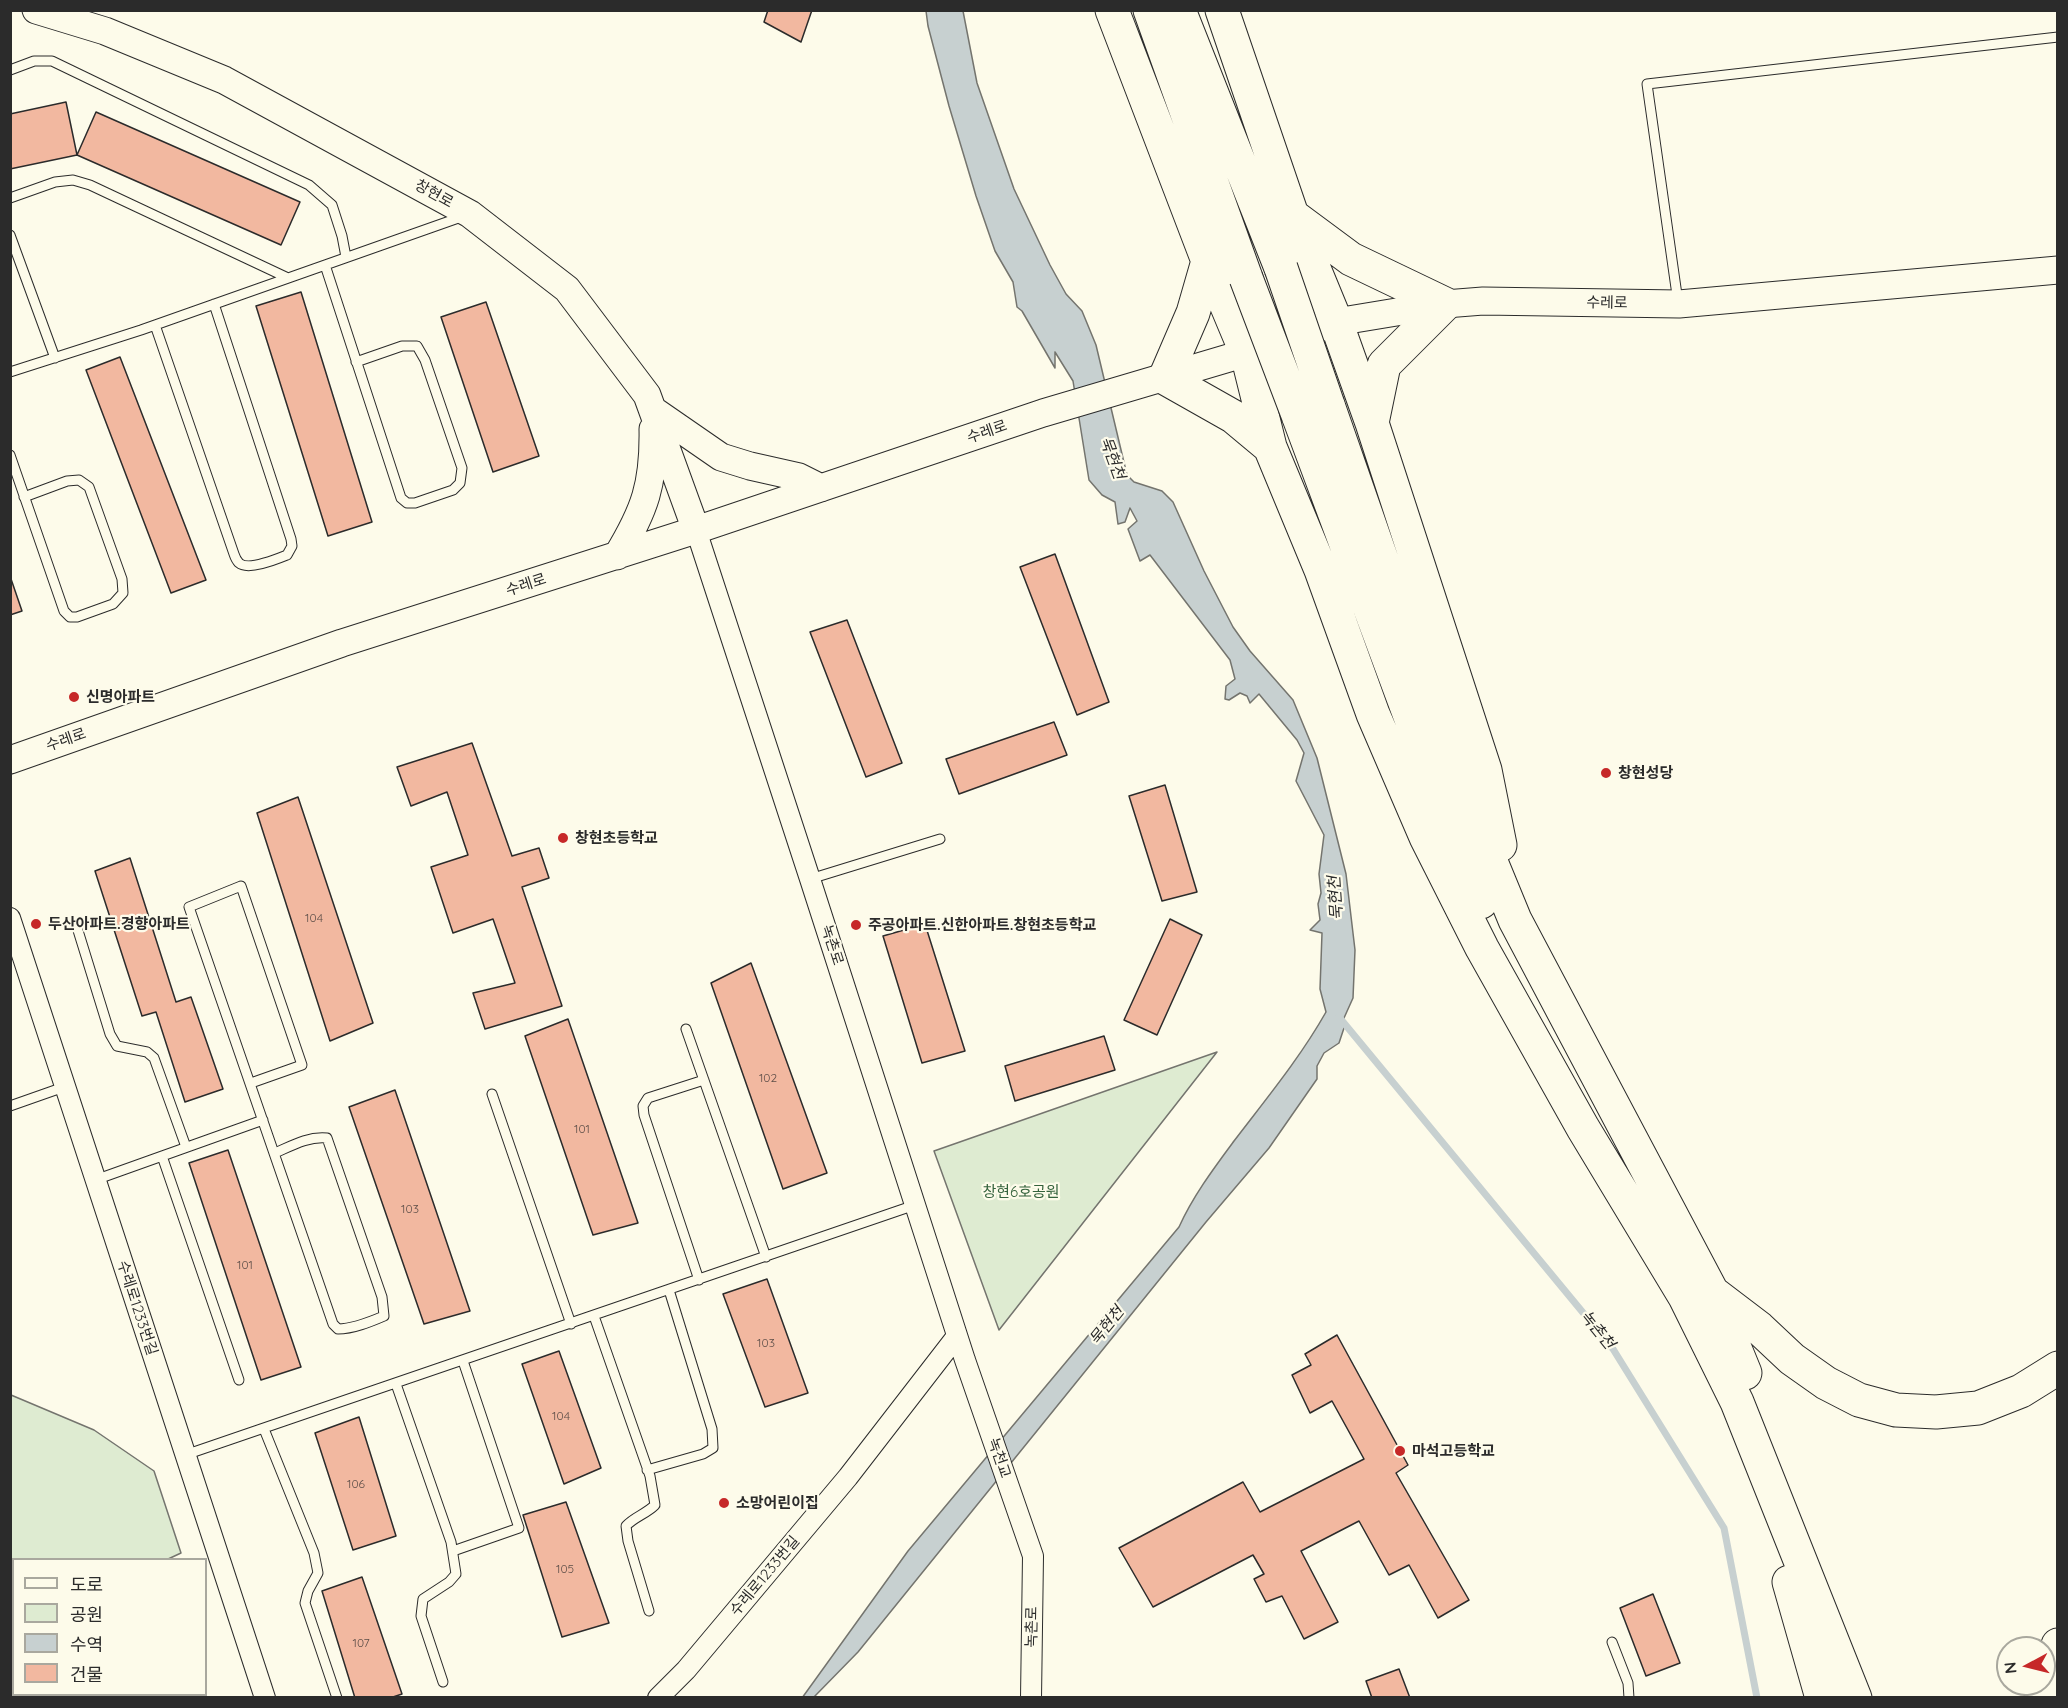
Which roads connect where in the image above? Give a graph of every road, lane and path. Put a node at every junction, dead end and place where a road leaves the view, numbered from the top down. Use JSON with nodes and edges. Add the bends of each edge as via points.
{"nodes":[{"id":1,"x":36,"y":10,"type":"edge"},
{"id":2,"x":1112,"y":10,"type":"edge"},
{"id":3,"x":1150,"y":10,"type":"edge"},
{"id":4,"x":1179,"y":10,"type":"edge"},
{"id":5,"x":1222,"y":10,"type":"edge"},
{"id":6,"x":2058,"y":37,"type":"edge"},
{"id":7,"x":10,"y":70,"type":"edge"},
{"id":8,"x":10,"y":198,"type":"edge"},
{"id":9,"x":470,"y":214,"type":"junction"},
{"id":10,"x":1292,"y":215,"type":"junction"},
{"id":11,"x":10,"y":236,"type":"edge"},
{"id":12,"x":346,"y":257,"type":"junction"},
{"id":13,"x":1208,"y":261,"type":"junction"},
{"id":14,"x":325,"y":265,"type":"junction"},
{"id":15,"x":2058,"y":270,"type":"edge"},
{"id":16,"x":288,"y":278,"type":"junction"},
{"id":17,"x":214,"y":304,"type":"junction"},
{"id":18,"x":1445,"y":304,"type":"junction"},
{"id":19,"x":1679,"y":304,"type":"junction"},
{"id":20,"x":1336,"y":322,"type":"junction"},
{"id":21,"x":155,"y":325,"type":"junction"},
{"id":22,"x":1247,"y":354,"type":"junction"},
{"id":23,"x":55,"y":358,"type":"junction"},
{"id":24,"x":356,"y":362,"type":"junction"},
{"id":25,"x":10,"y":372,"type":"edge"},
{"id":26,"x":1165,"y":378,"type":"junction"},
{"id":27,"x":652,"y":410,"type":"junction"},
{"id":28,"x":1313,"y":410,"type":"junction"},
{"id":29,"x":1372,"y":423,"type":"junction"},
{"id":30,"x":1270,"y":447,"type":"junction"},
{"id":31,"x":10,"y":455,"type":"edge"},
{"id":32,"x":821,"y":488,"type":"junction"},
{"id":33,"x":24,"y":497,"type":"junction"},
{"id":34,"x":696,"y":530,"type":"junction"},
{"id":35,"x":617,"y":556,"type":"junction"},
{"id":36,"x":10,"y":760,"type":"edge"},
{"id":37,"x":940,"y":839,"type":"dead end"},
{"id":38,"x":810,"y":879,"type":"junction"},
{"id":39,"x":10,"y":918,"type":"edge"},
{"id":40,"x":1515,"y":920,"type":"junction"},
{"id":41,"x":76,"y":924,"type":"dead end"},
{"id":42,"x":686,"y":1029,"type":"dead end"},
{"id":43,"x":704,"y":1080,"type":"junction"},
{"id":44,"x":251,"y":1083,"type":"junction"},
{"id":45,"x":64,"y":1088,"type":"junction"},
{"id":46,"x":492,"y":1094,"type":"dead end"},
{"id":47,"x":10,"y":1106,"type":"edge"},
{"id":48,"x":263,"y":1120,"type":"junction"},
{"id":49,"x":1583,"y":1128,"type":"junction"},
{"id":50,"x":186,"y":1147,"type":"junction"},
{"id":51,"x":275,"y":1153,"type":"junction"},
{"id":52,"x":162,"y":1156,"type":"junction"},
{"id":53,"x":95,"y":1180,"type":"junction"},
{"id":54,"x":915,"y":1205,"type":"junction"},
{"id":55,"x":766,"y":1257,"type":"junction"},
{"id":56,"x":699,"y":1280,"type":"junction"},
{"id":57,"x":669,"y":1290,"type":"junction"},
{"id":58,"x":1712,"y":1292,"type":"junction"},
{"id":59,"x":594,"y":1316,"type":"junction"},
{"id":60,"x":571,"y":1324,"type":"junction"},
{"id":61,"x":957,"y":1336,"type":"junction"},
{"id":62,"x":964,"y":1360,"type":"joint"},
{"id":63,"x":463,"y":1361,"type":"junction"},
{"id":64,"x":2058,"y":1368,"type":"edge"},
{"id":65,"x":239,"y":1380,"type":"dead end"},
{"id":66,"x":396,"y":1384,"type":"junction"},
{"id":67,"x":1737,"y":1402,"type":"junction"},
{"id":68,"x":264,"y":1429,"type":"junction"},
{"id":69,"x":185,"y":1455,"type":"junction"},
{"id":70,"x":647,"y":1470,"type":"junction"},
{"id":71,"x":453,"y":1551,"type":"junction"},
{"id":72,"x":1033,"y":1556,"type":"joint"},
{"id":73,"x":649,"y":1611,"type":"dead end"},
{"id":74,"x":1612,"y":1642,"type":"dead end"},
{"id":75,"x":2058,"y":1645,"type":"edge"},
{"id":76,"x":443,"y":1682,"type":"dead end"},
{"id":77,"x":265,"y":1698,"type":"edge"},
{"id":78,"x":337,"y":1698,"type":"edge"},
{"id":79,"x":658,"y":1698,"type":"edge"},
{"id":80,"x":1031,"y":1698,"type":"edge"},
{"id":81,"x":1629,"y":1698,"type":"edge"},
{"id":82,"x":1822,"y":1698,"type":"edge"},
{"id":83,"x":1855,"y":1698,"type":"edge"},
{"id":84,"x":1876,"y":1698,"type":"edge"},
{"id":85,"x":2041,"y":1698,"type":"edge"}],
"edges":[{"from":1,"to":9,"type":"main road","name":"창현로","via":[[105,31],[224,80]]},
{"from":2,"to":13,"type":"highway"},
{"from":3,"to":28,"type":"highway","bridge":true,"via":[[1246,278]]},
{"from":4,"to":28,"type":"highway","bridge":true,"via":[[1281,268]]},
{"from":5,"to":10,"type":"highway"},
{"from":6,"to":19,"type":"lane","via":[[1647,84]]},
{"from":7,"to":12,"type":"lane","via":[[34,61],[52,61],[309,185],[332,205]]},
{"from":8,"to":16,"type":"lane","via":[[55,182],[73,180]]},
{"from":9,"to":12,"type":"lane"},
{"from":9,"to":27,"type":"main road","name":"창현로","via":[[567,289],[647,395]]},
{"from":10,"to":18,"type":"highway","via":[[1351,259]]},
{"from":10,"to":20,"type":"highway"},
{"from":11,"to":23,"type":"lane"},
{"from":12,"to":14,"type":"lane"},
{"from":13,"to":22,"type":"highway"},
{"from":13,"to":26,"type":"highway","via":[[1193,313]]},
{"from":14,"to":16,"type":"lane"},
{"from":14,"to":24,"type":"lane"},
{"from":15,"to":19,"type":"main road","name":"수레로"},
{"from":16,"to":17,"type":"lane"},
{"from":17,"to":21,"type":"lane"},
{"from":17,"to":21,"type":"lane","via":[[291,539],[287,555],[271,561],[247,566],[239,563],[234,554]]},
{"from":18,"to":19,"type":"main road","name":"수레로"},
{"from":18,"to":20,"type":"main road","name":"수레로"},
{"from":18,"to":29,"type":"highway","via":[[1384,365]]},
{"from":20,"to":22,"type":"main road","name":"수레로"},
{"from":20,"to":29,"type":"highway"},
{"from":21,"to":23,"type":"lane"},
{"from":22,"to":26,"type":"main road","name":"수레로"},
{"from":22,"to":30,"type":"highway"},
{"from":23,"to":25,"type":"lane"},
{"from":24,"to":24,"type":"lane","via":[[401,498],[415,503],[453,490],[460,483],[462,468],[417,346],[402,346]]},
{"from":26,"to":30,"type":"highway","via":[[1234,417]]},
{"from":26,"to":32,"type":"main road","name":"수레로","via":[[1043,413]]},
{"from":27,"to":32,"type":"main road","via":[[721,457],[799,477]]},
{"from":27,"to":34,"type":"main road","name":"창현로"},
{"from":27,"to":35,"type":"main road","via":[[654,453],[645,501]]},
{"from":28,"to":40,"type":"highway"},
{"from":28,"to":49,"type":"highway","via":[[1471,880]]},
{"from":29,"to":40,"type":"highway","via":[[1485,770]]},
{"from":30,"to":49,"type":"highway","via":[[1321,570],[1373,714],[1426,837],[1482,948]]},
{"from":31,"to":33,"type":"lane"},
{"from":32,"to":34,"type":"main road","name":"수레로"},
{"from":33,"to":33,"type":"lane","via":[[64,611],[77,617],[113,604],[123,593],[122,579],[89,487],[79,480],[67,481]]},
{"from":34,"to":35,"type":"main road","name":"수레로"},
{"from":34,"to":38,"type":"street","name":"녹촌로"},
{"from":35,"to":36,"type":"main road","name":"수레로","via":[[342,643]]},
{"from":37,"to":38,"type":"lane"},
{"from":38,"to":54,"type":"street","name":"녹촌로"},
{"from":39,"to":45,"type":"street","name":"수레로1233번길"},
{"from":40,"to":58,"type":"highway"},
{"from":41,"to":50,"type":"lane","via":[[110,1034],[117,1046],[147,1052],[154,1058]]},
{"from":42,"to":43,"type":"lane"},
{"from":43,"to":55,"type":"lane"},
{"from":43,"to":56,"type":"lane","via":[[648,1098],[643,1106]]},
{"from":44,"to":44,"type":"lane","via":[[189,907],[242,886],[303,1065]]},
{"from":44,"to":48,"type":"lane"},
{"from":45,"to":47,"type":"lane"},
{"from":45,"to":53,"type":"street","name":"수레로1233번길"},
{"from":46,"to":60,"type":"lane"},
{"from":48,"to":50,"type":"lane"},
{"from":48,"to":51,"type":"lane"},
{"from":49,"to":67,"type":"highway","via":[[1685,1297]]},
{"from":50,"to":52,"type":"lane"},
{"from":51,"to":51,"type":"lane","via":[[307,1140],[327,1138],[382,1298],[384,1316],[343,1329],[333,1324]]},
{"from":52,"to":53,"type":"lane"},
{"from":52,"to":65,"type":"lane"},
{"from":53,"to":69,"type":"street","name":"수레로1233번길"},
{"from":54,"to":55,"type":"lane"},
{"from":54,"to":61,"type":"street","name":"녹촌로"},
{"from":55,"to":56,"type":"lane"},
{"from":56,"to":57,"type":"lane"},
{"from":57,"to":59,"type":"lane"},
{"from":57,"to":70,"type":"lane","via":[[712,1429],[713,1448]]},
{"from":58,"to":64,"type":"highway","via":[[1791,1359],[1826,1383],[1859,1400],[1896,1410],[1978,1408],[2020,1391]]},
{"from":58,"to":84,"type":"highway"},
{"from":59,"to":60,"type":"lane"},
{"from":59,"to":70,"type":"lane"},
{"from":60,"to":63,"type":"lane"},
{"from":61,"to":62,"type":"street","name":"녹촌로"},
{"from":61,"to":79,"type":"street","name":"수레로1233번길","via":[[848,1477],[686,1671]]},
{"from":62,"to":72,"type":"street","name":"녹천교"},
{"from":63,"to":66,"type":"lane"},
{"from":63,"to":71,"type":"lane","via":[[519,1528]]},
{"from":66,"to":68,"type":"lane"},
{"from":66,"to":71,"type":"lane"},
{"from":67,"to":82,"type":"highway"},
{"from":67,"to":83,"type":"highway"},
{"from":68,"to":69,"type":"lane"},
{"from":68,"to":78,"type":"lane","via":[[314,1553],[318,1574],[305,1603]]},
{"from":69,"to":77,"type":"street","name":"수레로1233번길"},
{"from":70,"to":73,"type":"lane","via":[[655,1505],[626,1526]]},
{"from":71,"to":76,"type":"lane","via":[[456,1574],[423,1599],[420,1607]]},
{"from":72,"to":80,"type":"street","name":"녹촌로"},
{"from":74,"to":81,"type":"lane","via":[[1628,1683]]},
{"from":75,"to":85,"type":"highway"}]}
